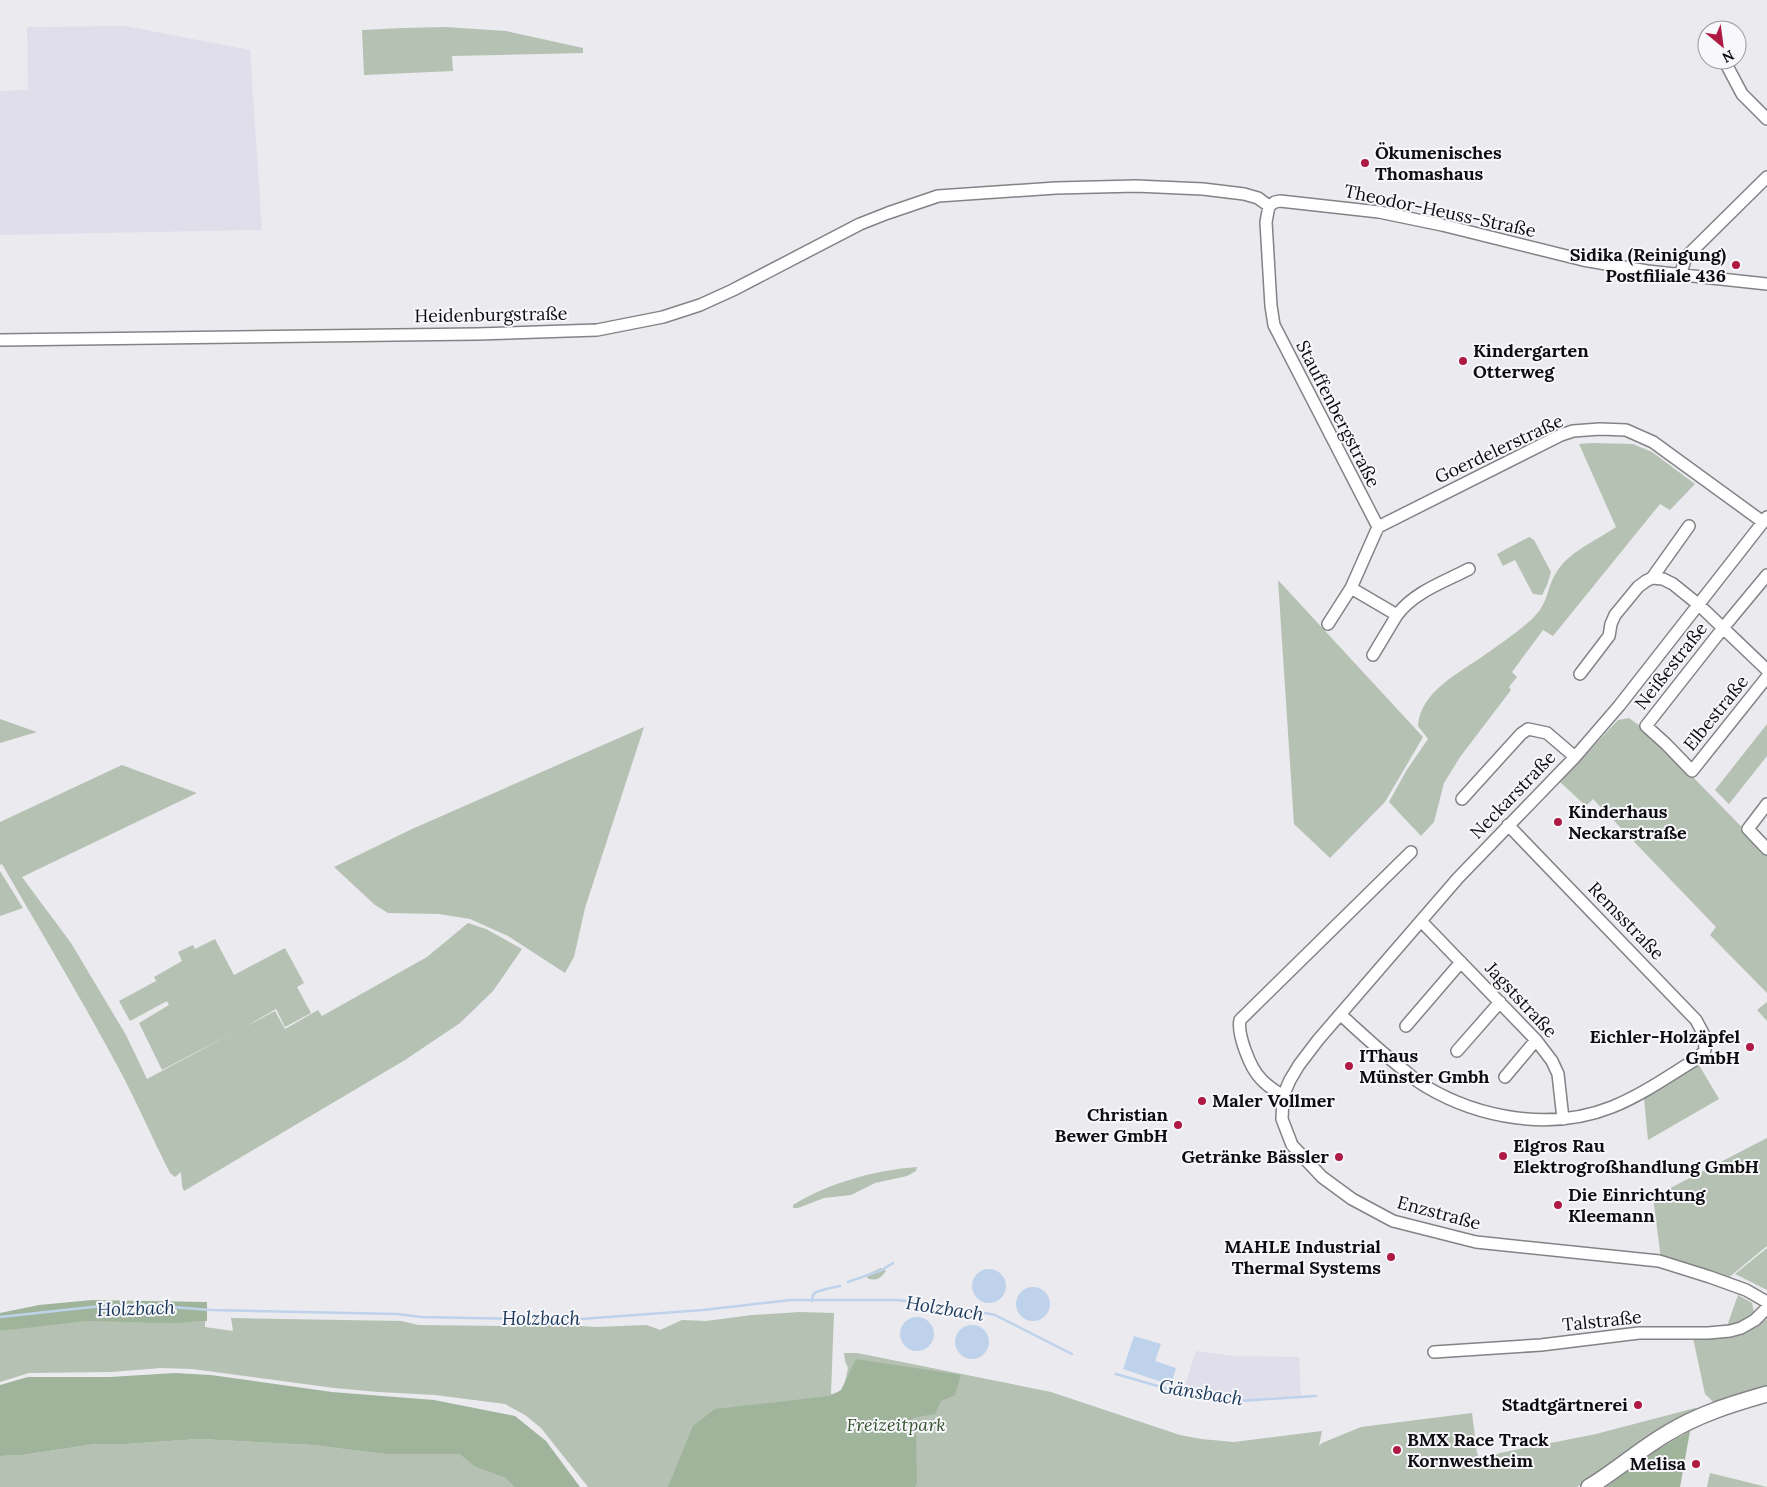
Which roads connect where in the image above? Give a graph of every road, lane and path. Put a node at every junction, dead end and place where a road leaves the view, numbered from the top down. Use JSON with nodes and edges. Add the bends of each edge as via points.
{"nodes":[{"id":1,"x":1729,"y":70,"type":"edge"},
{"id":2,"x":1767,"y":119,"type":"edge"},
{"id":3,"x":1767,"y":177,"type":"edge"},
{"id":4,"x":1270,"y":206,"type":"junction"},
{"id":5,"x":1680,"y":275,"type":"junction"},
{"id":6,"x":1767,"y":284,"type":"edge"},
{"id":7,"x":0,"y":340,"type":"edge"},
{"id":8,"x":1765,"y":519,"type":"edge"},
{"id":9,"x":1689,"y":526,"type":"dead end"},
{"id":10,"x":1378,"y":527,"type":"junction"},
{"id":11,"x":1469,"y":569,"type":"dead end"},
{"id":12,"x":1767,"y":575,"type":"edge"},
{"id":13,"x":1652,"y":578,"type":"junction"},
{"id":14,"x":1351,"y":588,"type":"junction"},
{"id":15,"x":1699,"y":605,"type":"junction"},
{"id":16,"x":1397,"y":615,"type":"junction"},
{"id":17,"x":1328,"y":624,"type":"dead end"},
{"id":18,"x":1722,"y":628,"type":"junction"},
{"id":19,"x":1373,"y":655,"type":"dead end"},
{"id":20,"x":1767,"y":670,"type":"edge"},
{"id":21,"x":1580,"y":674,"type":"dead end"},
{"id":22,"x":1767,"y":677,"type":"edge"},
{"id":23,"x":1575,"y":756,"type":"junction"},
{"id":24,"x":1692,"y":771,"type":"joint"},
{"id":25,"x":1462,"y":799,"type":"dead end"},
{"id":26,"x":1767,"y":804,"type":"edge"},
{"id":27,"x":1508,"y":825,"type":"junction"},
{"id":28,"x":1767,"y":849,"type":"edge"},
{"id":29,"x":1411,"y":852,"type":"dead end"},
{"id":30,"x":1421,"y":921,"type":"junction"},
{"id":31,"x":1460,"y":962,"type":"junction"},
{"id":32,"x":1500,"y":1002,"type":"junction"},
{"id":33,"x":1341,"y":1015,"type":"junction"},
{"id":34,"x":1406,"y":1026,"type":"dead end"},
{"id":35,"x":1536,"y":1040,"type":"junction"},
{"id":36,"x":1457,"y":1052,"type":"dead end"},
{"id":37,"x":1505,"y":1077,"type":"dead end"},
{"id":38,"x":1283,"y":1096,"type":"junction"},
{"id":39,"x":1563,"y":1119,"type":"junction"},
{"id":40,"x":1767,"y":1302,"type":"edge"},
{"id":41,"x":1767,"y":1308,"type":"edge"},
{"id":42,"x":1434,"y":1352,"type":"dead end"},
{"id":43,"x":1767,"y":1394,"type":"edge"},
{"id":44,"x":1589,"y":1487,"type":"edge"}],
"edges":[{"from":1,"to":2,"type":"street","via":[[1742,94]]},
{"from":3,"to":5,"type":"street","via":[[1686,257]]},
{"from":4,"to":5,"type":"street","name":"Theodor-Heuss-Straße","via":[[1275,202],[1290,201],[1379,212],[1583,260]]},
{"from":4,"to":7,"type":"street","name":"Heidenburgstraße","via":[[1244,194],[1136,186],[956,194],[926,200],[860,224],[700,305],[619,327],[477,334]]},
{"from":4,"to":10,"type":"street","name":"Stauffenbergstraße","via":[[1266,222],[1274,325]]},
{"from":5,"to":6,"type":"street","name":"Theodor-Heuss-Straße"},
{"from":8,"to":10,"type":"street","name":"Goerdelerstraße","via":[[1653,442],[1626,430],[1600,428],[1556,438]]},
{"from":8,"to":15,"type":"street","name":"Neckarstraße"},
{"from":9,"to":13,"type":"street"},
{"from":10,"to":14,"type":"street"},
{"from":11,"to":16,"type":"street","via":[[1418,595]]},
{"from":12,"to":18,"type":"street","name":"Neißestraße"},
{"from":13,"to":15,"type":"street","via":[[1674,584]]},
{"from":13,"to":21,"type":"street","via":[[1638,587],[1615,615],[1609,636]]},
{"from":14,"to":16,"type":"street"},
{"from":14,"to":17,"type":"street"},
{"from":15,"to":18,"type":"street"},
{"from":15,"to":23,"type":"street","name":"Neckarstraße"},
{"from":16,"to":19,"type":"street"},
{"from":18,"to":20,"type":"street"},
{"from":18,"to":24,"type":"street","name":"Neißestraße","via":[[1646,726]]},
{"from":22,"to":24,"type":"street","name":"Elbestraße"},
{"from":23,"to":25,"type":"street","via":[[1547,733],[1528,729]]},
{"from":23,"to":27,"type":"street","name":"Neckarstraße"},
{"from":26,"to":28,"type":"street","via":[[1748,829]]},
{"from":27,"to":30,"type":"street","name":"Neckarstraße"},
{"from":27,"to":39,"type":"street","name":"Remsstraße","via":[[1688,1010],[1704,1035],[1705,1050],[1698,1058],[1613,1107]]},
{"from":29,"to":38,"type":"street","via":[[1240,1020],[1251,1063],[1259,1078]]},
{"from":30,"to":31,"type":"street","name":"Jagststraße"},
{"from":30,"to":33,"type":"street","name":"Neckarstraße"},
{"from":31,"to":32,"type":"street","name":"Jagststraße"},
{"from":31,"to":34,"type":"street"},
{"from":32,"to":35,"type":"street","name":"Jagststraße"},
{"from":32,"to":36,"type":"street"},
{"from":33,"to":38,"type":"street","name":"Neckarstraße","via":[[1299,1065]]},
{"from":33,"to":39,"type":"street","via":[[1385,1056],[1424,1086],[1449,1098],[1469,1107],[1505,1115],[1535,1120]]},
{"from":35,"to":37,"type":"street"},
{"from":35,"to":39,"type":"street","name":"Jagststraße","via":[[1558,1074]]},
{"from":38,"to":40,"type":"street","name":"Enzstraße","via":[[1282,1119],[1292,1145],[1322,1177],[1352,1199],[1393,1220],[1476,1242],[1659,1261],[1746,1290]]},
{"from":41,"to":42,"type":"street","name":"Talstraße","via":[[1754,1320],[1730,1331],[1639,1333],[1541,1345]]},
{"from":43,"to":44,"type":"main road","via":[[1704,1413],[1649,1445]]}]}
